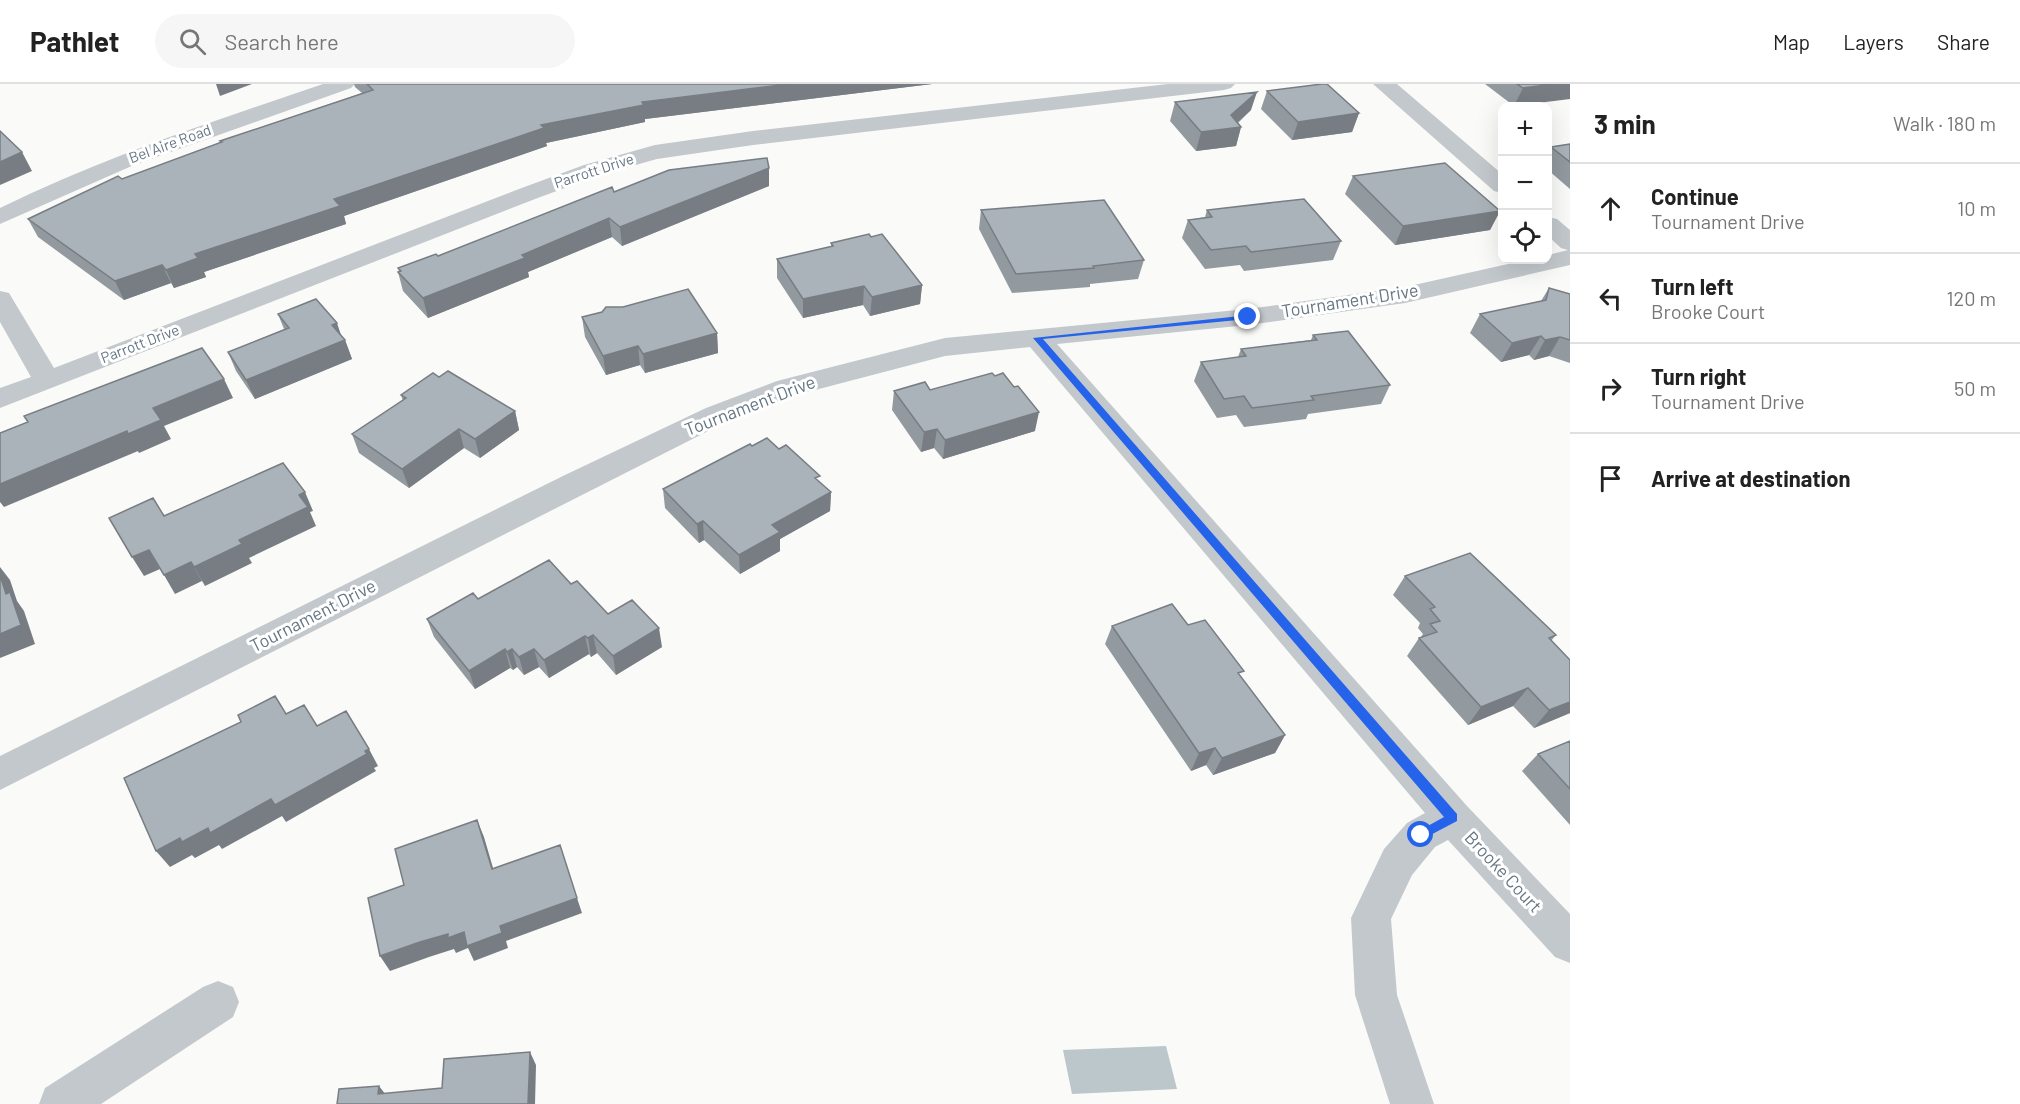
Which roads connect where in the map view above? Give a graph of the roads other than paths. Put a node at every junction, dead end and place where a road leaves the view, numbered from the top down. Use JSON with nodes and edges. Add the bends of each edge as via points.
{"nodes":[{"id":1,"x":344,"y":84,"type":"edge"},
{"id":2,"x":1224,"y":84,"type":"edge"},
{"id":3,"x":1384,"y":84,"type":"edge"},
{"id":4,"x":1498,"y":182,"type":"edge"},
{"id":5,"x":0,"y":217,"type":"edge"},
{"id":6,"x":1552,"y":227,"type":"edge"},
{"id":7,"x":1570,"y":243,"type":"edge"},
{"id":8,"x":1570,"y":258,"type":"edge"},
{"id":9,"x":0,"y":299,"type":"edge"},
{"id":10,"x":1037,"y":338,"type":"junction"},
{"id":11,"x":47,"y":380,"type":"junction"},
{"id":12,"x":0,"y":399,"type":"edge"},
{"id":13,"x":0,"y":774,"type":"edge"},
{"id":14,"x":1453,"y":818,"type":"junction"},
{"id":15,"x":1570,"y":944,"type":"edge"},
{"id":16,"x":218,"y":1002,"type":"dead end"},
{"id":17,"x":61,"y":1104,"type":"edge"},
{"id":18,"x":1412,"y":1104,"type":"edge"}],
"edges":[{"from":1,"to":5,"type":"street","name":"Bel Aire Road","via":[[137,155]]},
{"from":2,"to":11,"type":"street","name":"Parrott Drive","via":[[655,152],[527,194]]},
{"from":3,"to":4,"type":"street"},
{"from":6,"to":7,"type":"street"},
{"from":8,"to":10,"type":"street","name":"Tournament Drive","via":[[1405,294],[1248,317]]},
{"from":9,"to":11,"type":"street"},
{"from":10,"to":13,"type":"street","name":"Tournament Drive","via":[[945,347],[891,359],[787,388],[716,415]]},
{"from":10,"to":14,"type":"street","name":"Brooke Court"},
{"from":11,"to":12,"type":"street","name":"Parrott Drive"},
{"from":14,"to":15,"type":"street","name":"Brooke Court"},
{"from":14,"to":18,"type":"street","via":[[1421,835],[1398,862],[1371,918],[1376,995]]},
{"from":16,"to":17,"type":"street"}]}
